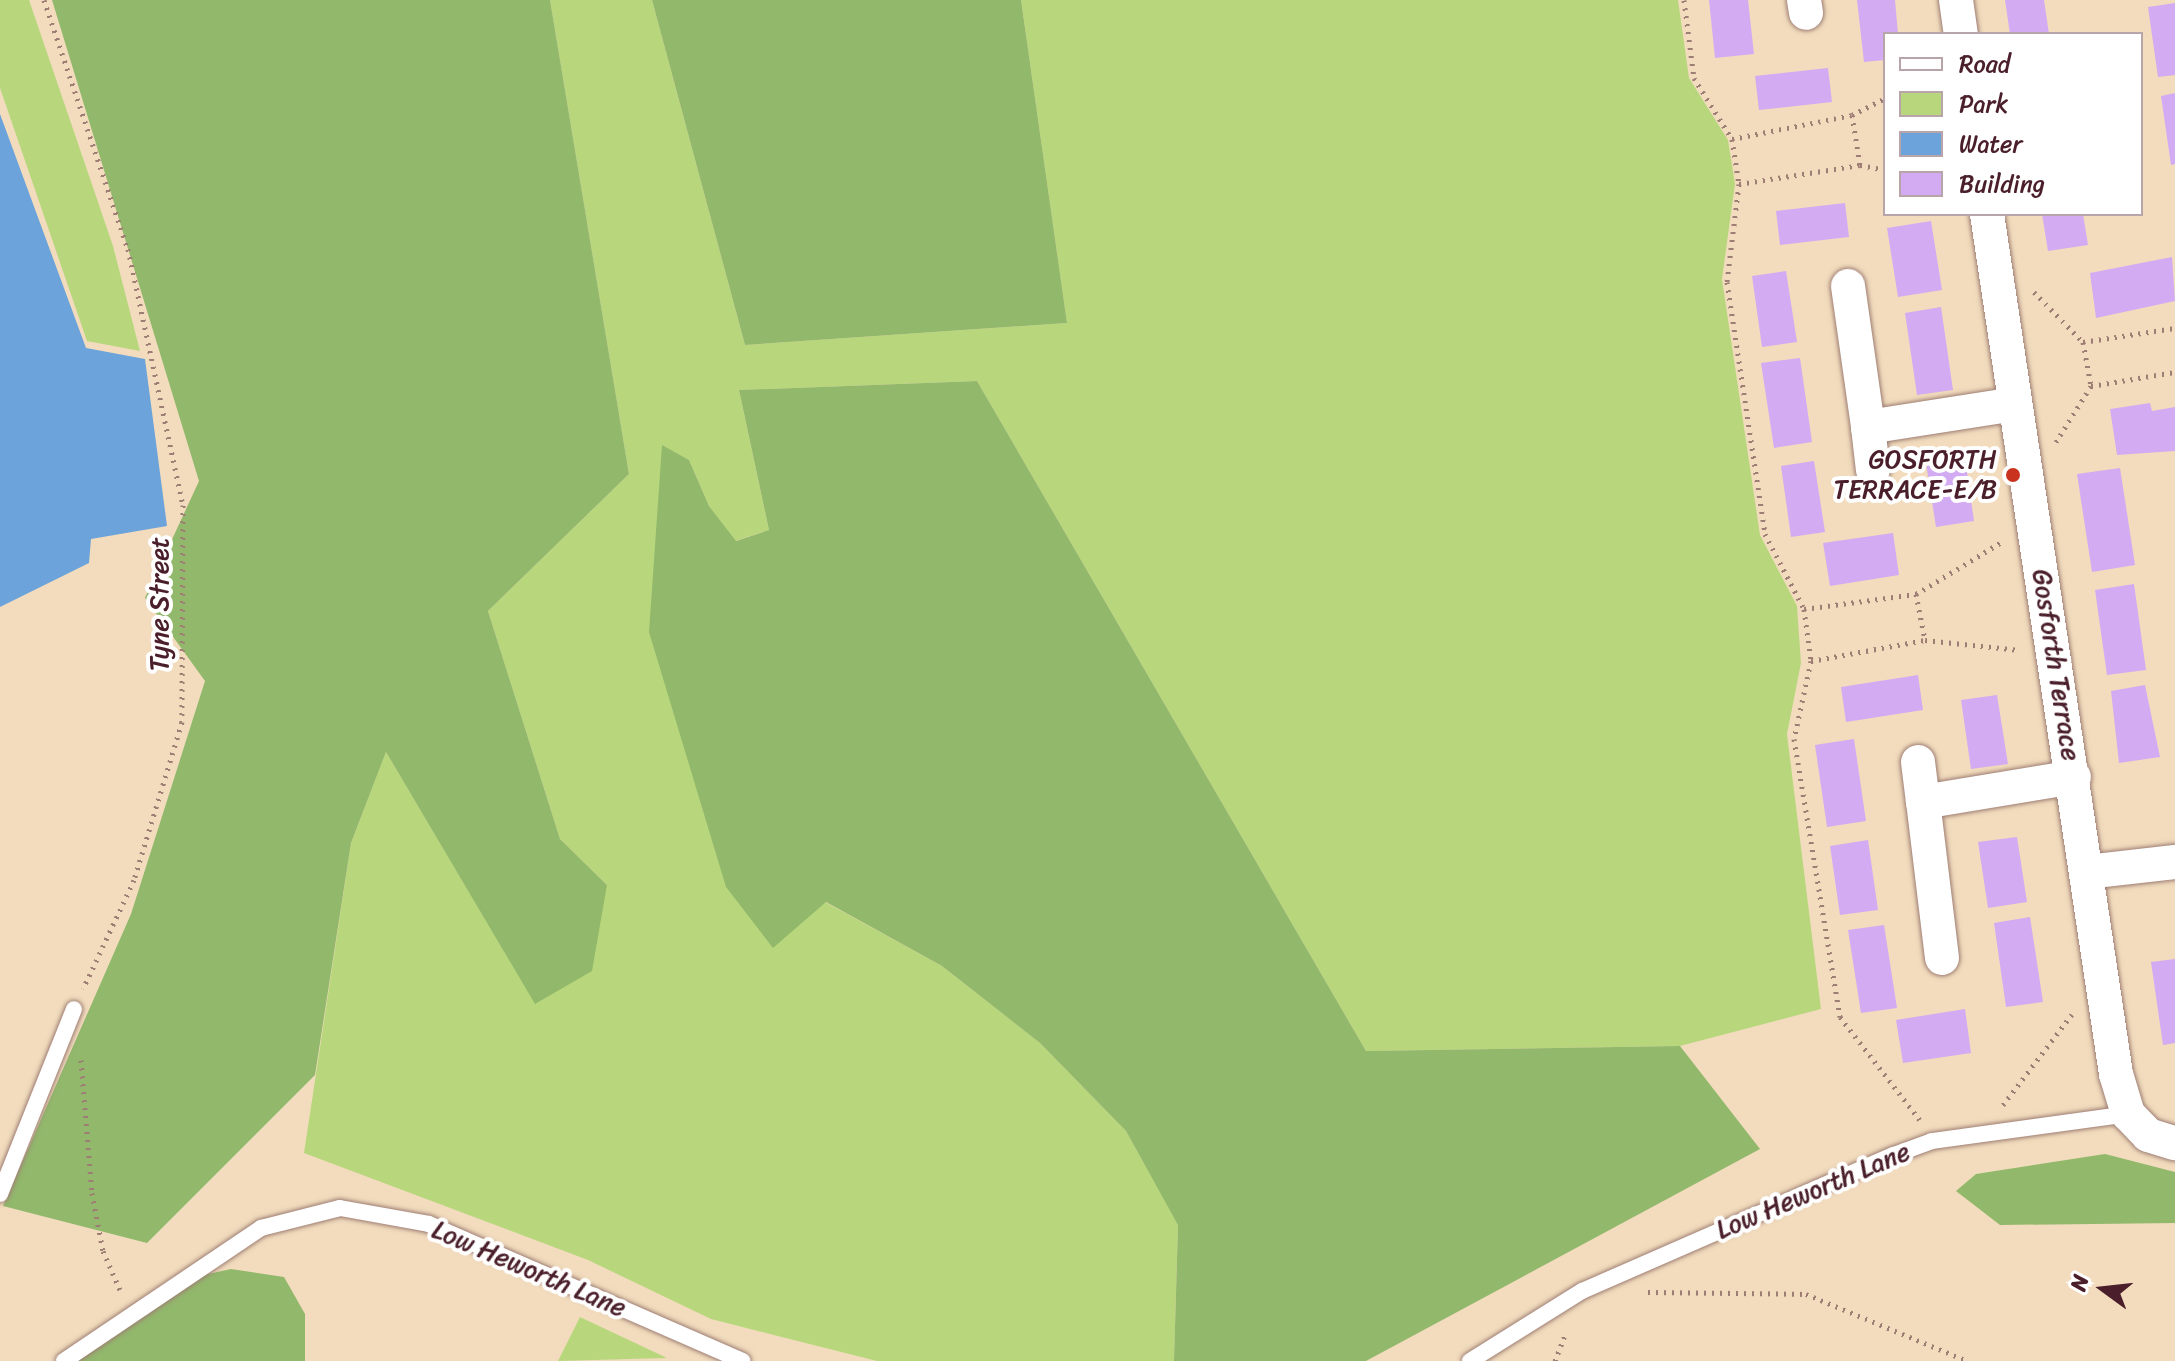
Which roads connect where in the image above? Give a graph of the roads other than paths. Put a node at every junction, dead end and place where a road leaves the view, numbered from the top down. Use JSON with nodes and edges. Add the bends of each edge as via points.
{"nodes":[{"id":1,"x":1956,"y":0,"type":"edge"},
{"id":2,"x":1961,"y":32,"type":"edge"},
{"id":3,"x":1987,"y":216,"type":"edge"},
{"id":4,"x":1848,"y":286,"type":"dead end"},
{"id":5,"x":2015,"y":404,"type":"junction"},
{"id":6,"x":1868,"y":427,"type":"junction"},
{"id":7,"x":1873,"y":470,"type":"dead end"},
{"id":8,"x":1918,"y":762,"type":"dead end"},
{"id":9,"x":2074,"y":777,"type":"junction"},
{"id":10,"x":1923,"y":802,"type":"junction"},
{"id":11,"x":2175,"y":862,"type":"edge"},
{"id":12,"x":2087,"y":872,"type":"junction"},
{"id":13,"x":1942,"y":958,"type":"dead end"},
{"id":14,"x":74,"y":1009,"type":"road end"},
{"id":15,"x":2128,"y":1114,"type":"junction"},
{"id":16,"x":2175,"y":1143,"type":"edge"},
{"id":17,"x":0,"y":1194,"type":"edge"},
{"id":18,"x":64,"y":1361,"type":"edge"},
{"id":19,"x":742,"y":1361,"type":"edge"},
{"id":20,"x":1470,"y":1361,"type":"edge"}],
"edges":[{"from":1,"to":2,"type":"street"},
{"from":3,"to":5,"type":"street","name":"Gosforth Terrace"},
{"from":4,"to":6,"type":"street"},
{"from":5,"to":6,"type":"street"},
{"from":5,"to":9,"type":"street","name":"Gosforth Terrace"},
{"from":6,"to":7,"type":"street"},
{"from":8,"to":10,"type":"street"},
{"from":9,"to":10,"type":"street"},
{"from":9,"to":12,"type":"street","name":"Gosforth Terrace"},
{"from":10,"to":13,"type":"street"},
{"from":11,"to":12,"type":"street"},
{"from":12,"to":15,"type":"street","name":"Gosforth Terrace"},
{"from":14,"to":17,"type":"lane"},
{"from":15,"to":16,"type":"street","via":[[2148,1135]]},
{"from":15,"to":20,"type":"lane","name":"Low Heworth Lane","via":[[1932,1141],[1582,1291]]},
{"from":18,"to":19,"type":"lane","name":"Low Heworth Lane","via":[[261,1228],[340,1208],[429,1224]]}]}
